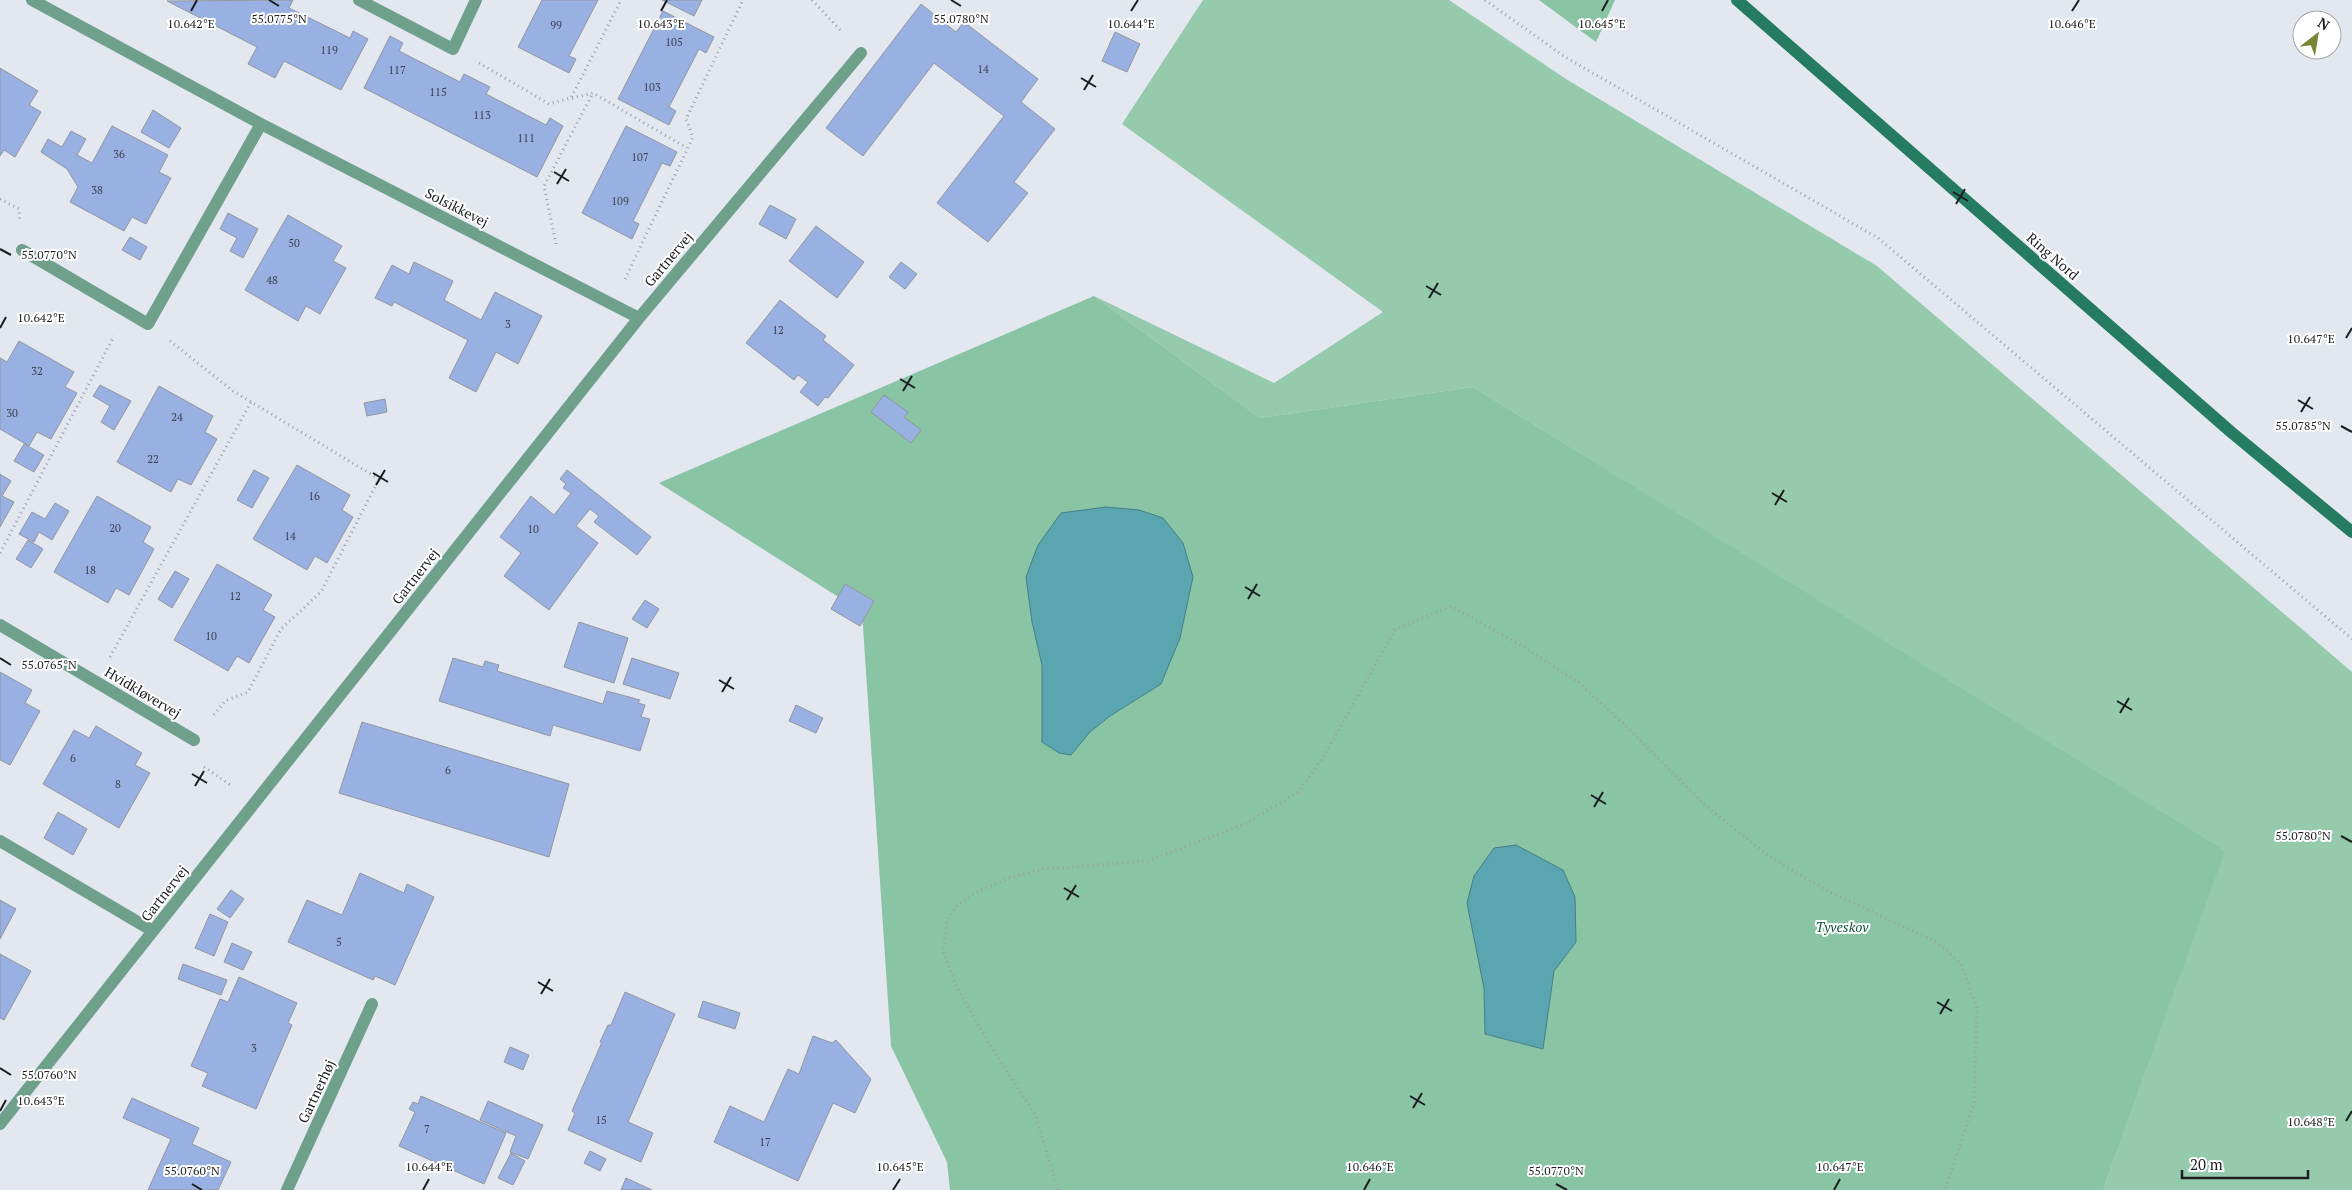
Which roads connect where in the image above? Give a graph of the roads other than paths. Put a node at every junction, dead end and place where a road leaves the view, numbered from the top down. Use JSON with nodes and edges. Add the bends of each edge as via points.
{"nodes":[{"id":1,"x":32,"y":0,"type":"edge"},
{"id":2,"x":359,"y":0,"type":"edge"},
{"id":3,"x":476,"y":0,"type":"edge"},
{"id":4,"x":1737,"y":0,"type":"edge"},
{"id":5,"x":861,"y":53,"type":"road end"},
{"id":6,"x":261,"y":124,"type":"junction"},
{"id":7,"x":22,"y":250,"type":"dead end"},
{"id":8,"x":639,"y":318,"type":"junction"},
{"id":9,"x":2352,"y":532,"type":"edge"},
{"id":10,"x":0,"y":625,"type":"edge"},
{"id":11,"x":194,"y":740,"type":"road end"},
{"id":12,"x":0,"y":841,"type":"edge"},
{"id":13,"x":153,"y":931,"type":"junction"},
{"id":14,"x":372,"y":1004,"type":"dead end"},
{"id":15,"x":0,"y":1124,"type":"edge"},
{"id":16,"x":287,"y":1190,"type":"edge"}],
"edges":[{"from":1,"to":6,"type":"street","name":"Solsikkevej"},
{"from":2,"to":3,"type":"street","via":[[453,49]]},
{"from":4,"to":9,"type":"main road","name":"Ring Nord","via":[[2231,432]]},
{"from":5,"to":8,"type":"street","name":"Gartnervej"},
{"from":6,"to":7,"type":"street","via":[[148,324]]},
{"from":6,"to":8,"type":"street","name":"Solsikkevej"},
{"from":8,"to":13,"type":"street","name":"Gartnervej"},
{"from":10,"to":11,"type":"street","name":"Hvidkløvervej"},
{"from":12,"to":13,"type":"street"},
{"from":13,"to":15,"type":"street","name":"Gartnervej"},
{"from":14,"to":16,"type":"street","name":"Gartnerhøj"}]}
